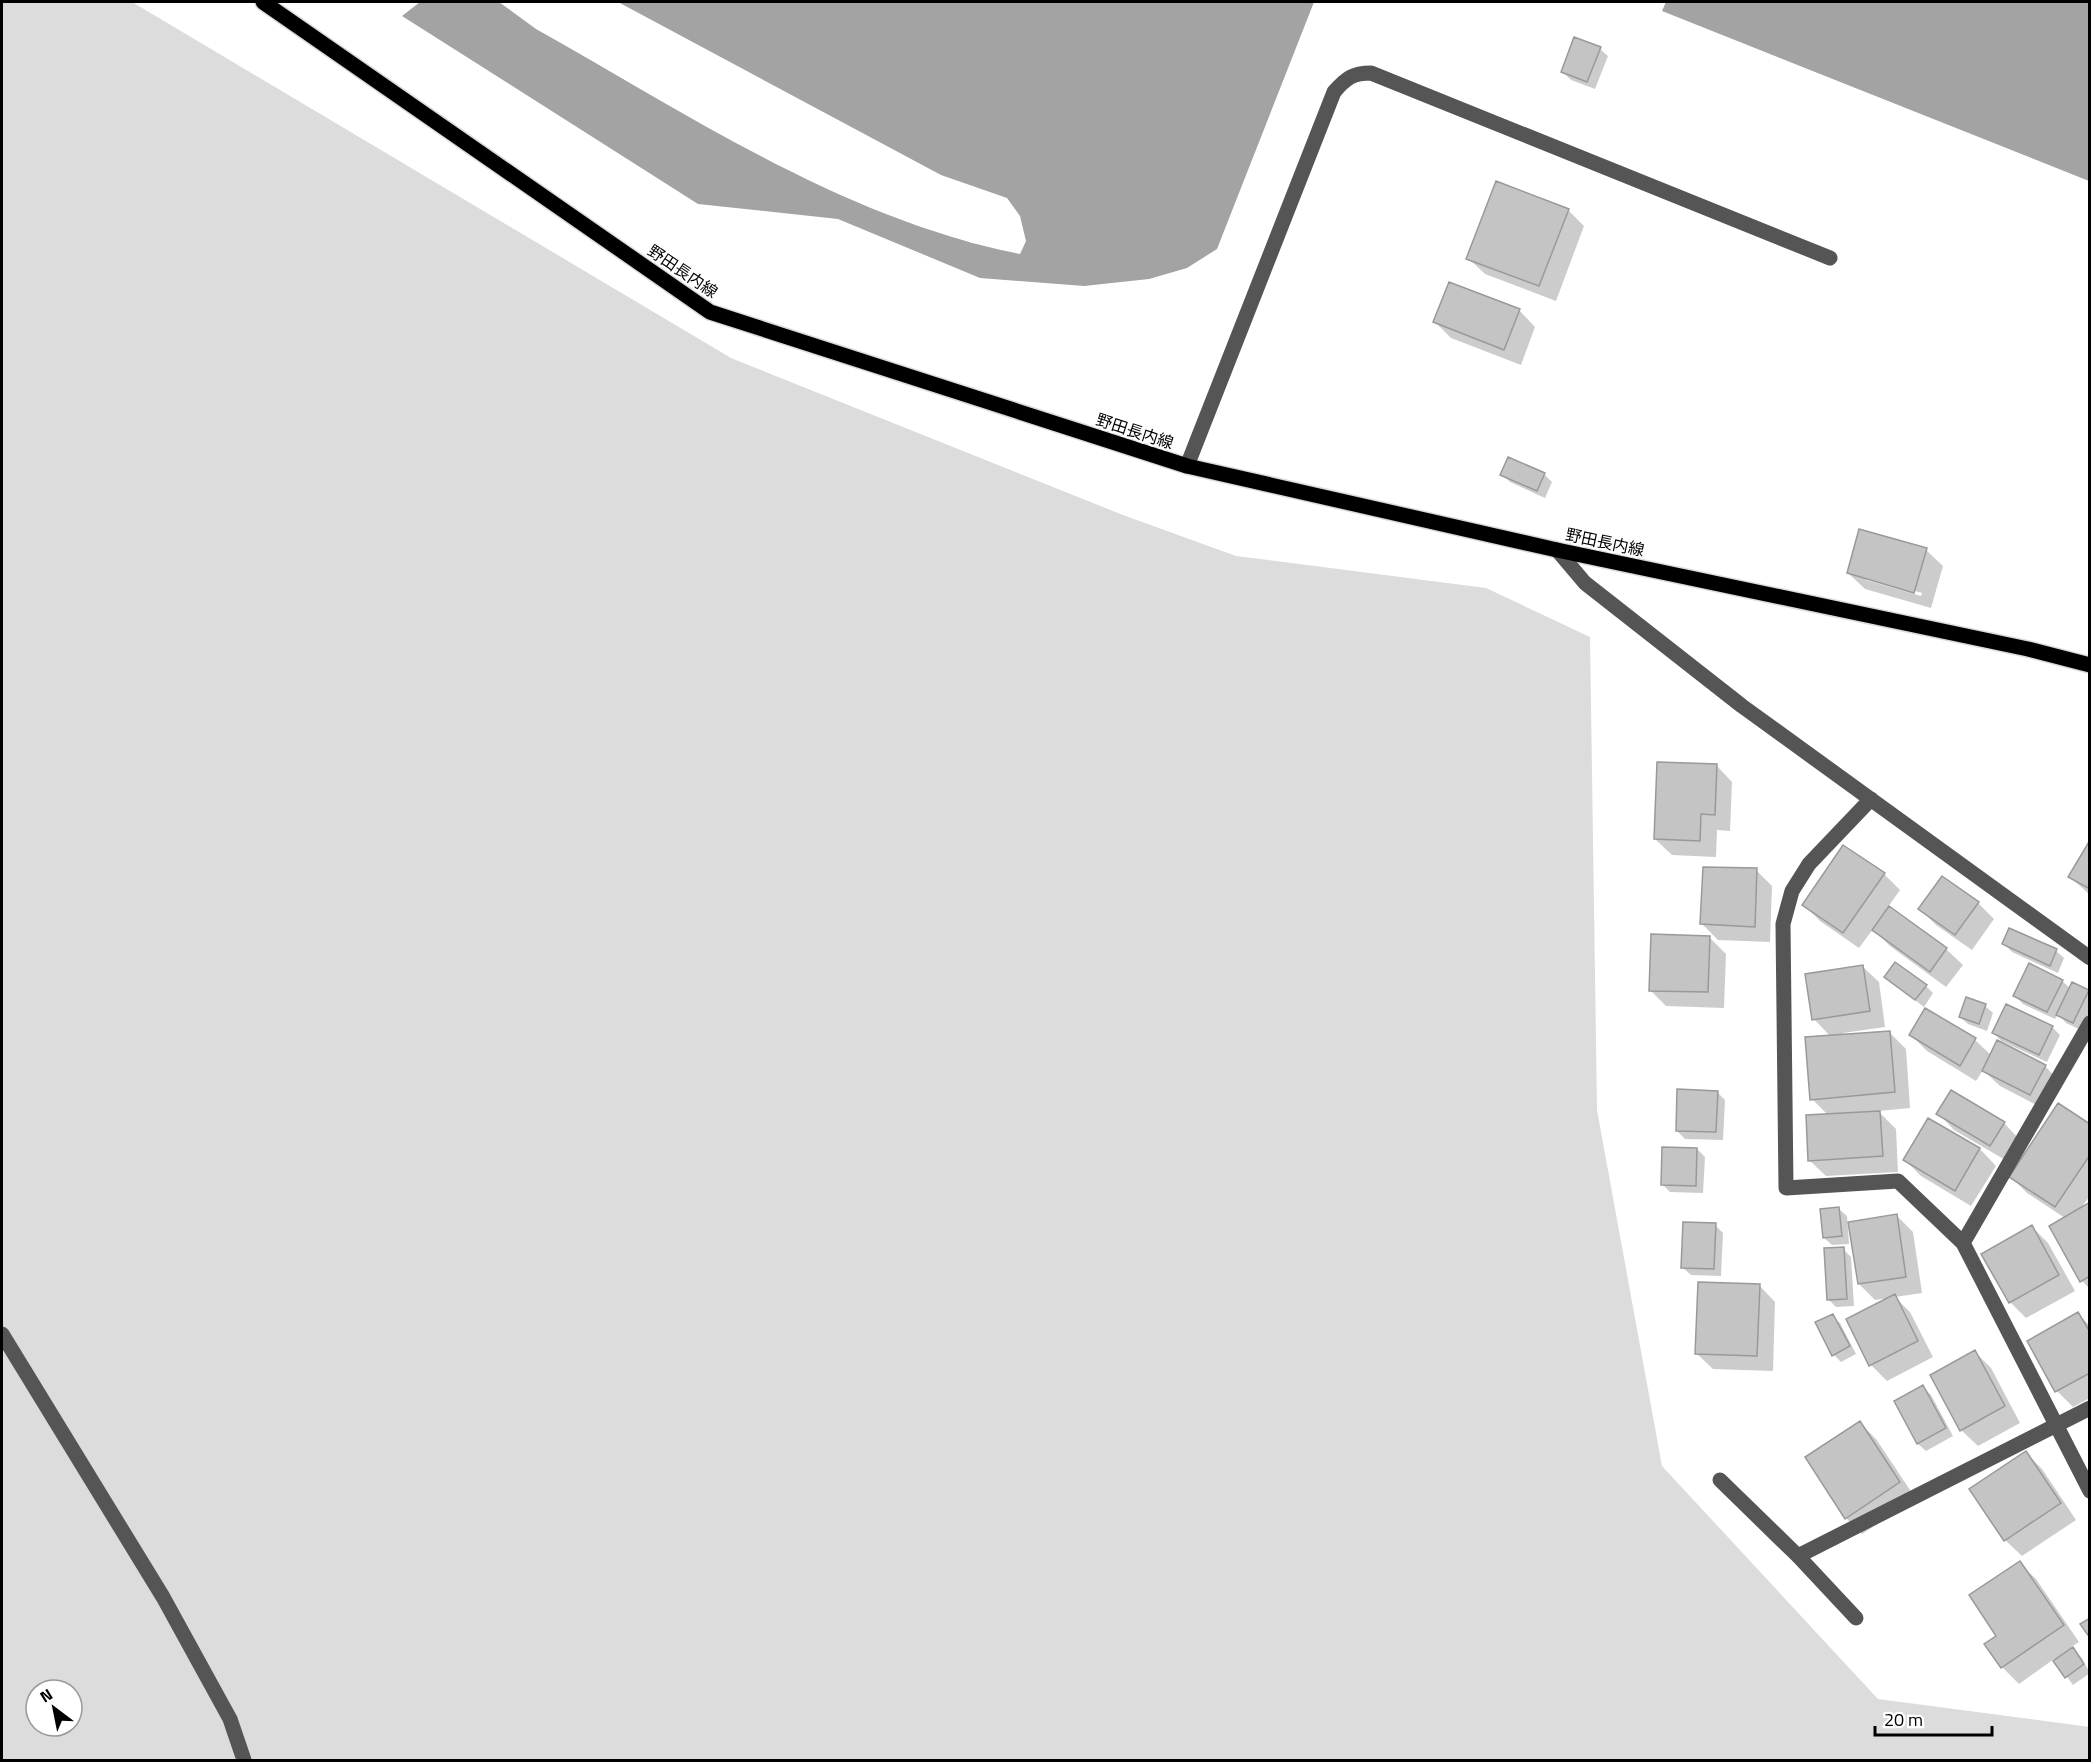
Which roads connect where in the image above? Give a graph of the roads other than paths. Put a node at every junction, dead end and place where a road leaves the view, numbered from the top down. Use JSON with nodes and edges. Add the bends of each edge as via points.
{"nodes":[{"id":1,"x":263,"y":2,"type":"edge"},
{"id":2,"x":1830,"y":258,"type":"dead end"},
{"id":3,"x":1187,"y":466,"type":"junction"},
{"id":4,"x":1557,"y":550,"type":"junction"},
{"id":5,"x":2090,"y":665,"type":"edge"},
{"id":6,"x":1871,"y":799,"type":"junction"},
{"id":7,"x":2090,"y":958,"type":"edge"},
{"id":8,"x":2090,"y":1023,"type":"edge"},
{"id":9,"x":1963,"y":1243,"type":"junction"},
{"id":10,"x":2,"y":1334,"type":"edge"},
{"id":11,"x":2090,"y":1408,"type":"edge"},
{"id":12,"x":2056,"y":1425,"type":"junction"},
{"id":13,"x":1720,"y":1480,"type":"dead end"},
{"id":14,"x":2090,"y":1491,"type":"edge"},
{"id":15,"x":1798,"y":1556,"type":"junction"},
{"id":16,"x":1856,"y":1618,"type":"dead end"},
{"id":17,"x":244,"y":1761,"type":"edge"}],
"edges":[{"from":1,"to":3,"type":"main road","name":"野田長内線","via":[[710,312]]},
{"from":2,"to":3,"type":"street","via":[[1371,73],[1356,73],[1334,92]]},
{"from":3,"to":4,"type":"main road","name":"野田長内線"},
{"from":4,"to":5,"type":"main road","name":"野田長内線"},
{"from":4,"to":6,"type":"street","via":[[1585,584],[1742,706]]},
{"from":6,"to":7,"type":"street"},
{"from":6,"to":9,"type":"street","via":[[1809,864],[1792,891],[1783,924],[1786,1188],[1898,1181]]},
{"from":8,"to":9,"type":"street"},
{"from":9,"to":12,"type":"street"},
{"from":10,"to":17,"type":"street","via":[[163,1597],[230,1719]]},
{"from":11,"to":12,"type":"street"},
{"from":12,"to":14,"type":"street"},
{"from":12,"to":15,"type":"street"},
{"from":13,"to":15,"type":"street"},
{"from":15,"to":16,"type":"street"}]}
